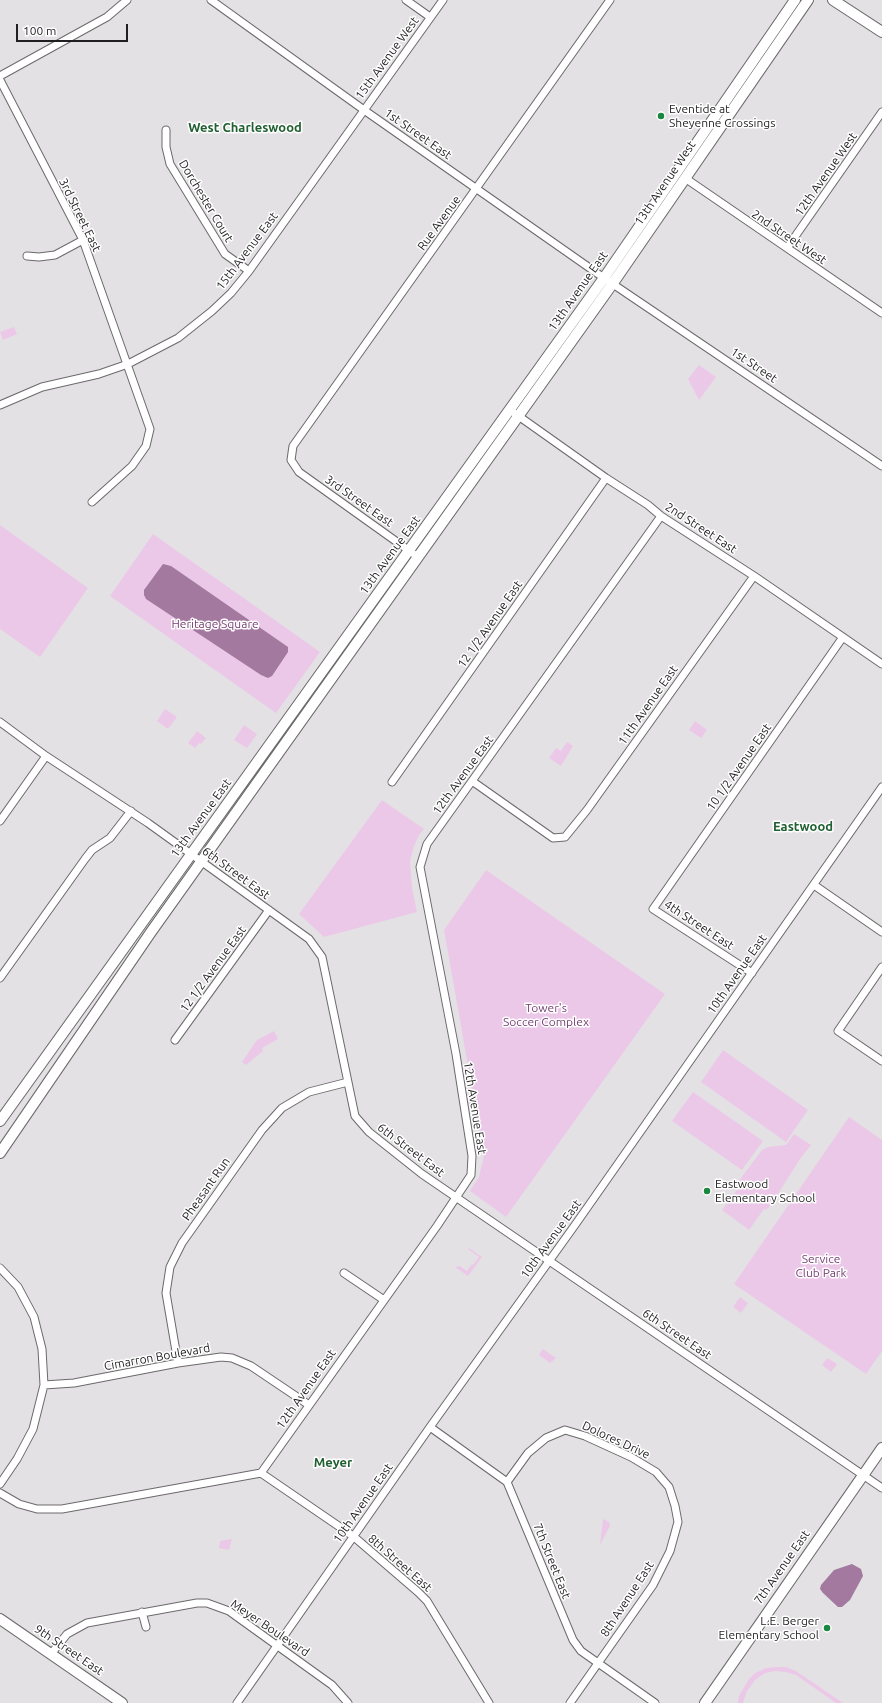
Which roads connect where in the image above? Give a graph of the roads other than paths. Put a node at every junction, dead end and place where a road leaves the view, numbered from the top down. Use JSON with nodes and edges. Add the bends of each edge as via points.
{"nodes":[{"id":1,"x":128,"y":0,"type":"edge"},
{"id":2,"x":211,"y":0,"type":"edge"},
{"id":3,"x":406,"y":0,"type":"edge"},
{"id":4,"x":443,"y":0,"type":"edge"},
{"id":5,"x":610,"y":0,"type":"edge"},
{"id":6,"x":795,"y":0,"type":"edge"},
{"id":7,"x":808,"y":0,"type":"edge"},
{"id":8,"x":833,"y":0,"type":"edge"},
{"id":9,"x":430,"y":17,"type":"junction"},
{"id":10,"x":882,"y":32,"type":"edge"},
{"id":11,"x":0,"y":76,"type":"edge"},
{"id":12,"x":0,"y":80,"type":"edge"},
{"id":13,"x":364,"y":110,"type":"junction"},
{"id":14,"x":882,"y":112,"type":"edge"},
{"id":15,"x":166,"y":130,"type":"dead end"},
{"id":16,"x":684,"y":178,"type":"junction"},
{"id":17,"x":477,"y":188,"type":"junction"},
{"id":18,"x":83,"y":240,"type":"junction"},
{"id":19,"x":787,"y":248,"type":"junction"},
{"id":20,"x":27,"y":256,"type":"dead end"},
{"id":21,"x":249,"y":271,"type":"junction"},
{"id":22,"x":604,"y":278,"type":"junction"},
{"id":23,"x":613,"y":283,"type":"junction"},
{"id":24,"x":882,"y":313,"type":"edge"},
{"id":25,"x":128,"y":364,"type":"junction"},
{"id":26,"x":0,"y":404,"type":"edge"},
{"id":27,"x":510,"y":410,"type":"junction"},
{"id":28,"x":518,"y":416,"type":"junction"},
{"id":29,"x":291,"y":460,"type":"joint"},
{"id":30,"x":882,"y":466,"type":"edge"},
{"id":31,"x":606,"y":478,"type":"junction"},
{"id":32,"x":92,"y":502,"type":"dead end"},
{"id":33,"x":662,"y":516,"type":"junction"},
{"id":34,"x":409,"y":550,"type":"junction"},
{"id":35,"x":418,"y":557,"type":"junction"},
{"id":36,"x":754,"y":576,"type":"junction"},
{"id":37,"x":843,"y":637,"type":"junction"},
{"id":38,"x":882,"y":664,"type":"edge"},
{"id":39,"x":0,"y":722,"type":"edge"},
{"id":40,"x":46,"y":756,"type":"junction"},
{"id":41,"x":472,"y":781,"type":"junction"},
{"id":42,"x":392,"y":782,"type":"dead end"},
{"id":43,"x":882,"y":787,"type":"edge"},
{"id":44,"x":130,"y":811,"type":"junction"},
{"id":45,"x":0,"y":821,"type":"edge"},
{"id":46,"x":191,"y":854,"type":"junction"},
{"id":47,"x":201,"y":861,"type":"junction"},
{"id":48,"x":814,"y":885,"type":"junction"},
{"id":49,"x":653,"y":908,"type":"joint"},
{"id":50,"x":269,"y":910,"type":"junction"},
{"id":51,"x":882,"y":932,"type":"edge"},
{"id":52,"x":882,"y":967,"type":"edge"},
{"id":53,"x":752,"y":973,"type":"junction"},
{"id":54,"x":0,"y":978,"type":"edge"},
{"id":55,"x":175,"y":1040,"type":"dead end"},
{"id":56,"x":882,"y":1061,"type":"edge"},
{"id":57,"x":348,"y":1082,"type":"junction"},
{"id":58,"x":0,"y":1121,"type":"edge"},
{"id":59,"x":0,"y":1152,"type":"edge"},
{"id":60,"x":456,"y":1197,"type":"junction"},
{"id":61,"x":548,"y":1260,"type":"junction"},
{"id":62,"x":0,"y":1268,"type":"edge"},
{"id":63,"x":344,"y":1273,"type":"dead end"},
{"id":64,"x":384,"y":1300,"type":"junction"},
{"id":65,"x":178,"y":1363,"type":"junction"},
{"id":66,"x":44,"y":1385,"type":"junction"},
{"id":67,"x":309,"y":1405,"type":"junction"},
{"id":68,"x":430,"y":1427,"type":"junction"},
{"id":69,"x":882,"y":1448,"type":"edge"},
{"id":70,"x":261,"y":1473,"type":"junction"},
{"id":71,"x":862,"y":1475,"type":"junction"},
{"id":72,"x":507,"y":1482,"type":"junction"},
{"id":73,"x":0,"y":1484,"type":"edge"},
{"id":74,"x":882,"y":1488,"type":"edge"},
{"id":75,"x":0,"y":1493,"type":"edge"},
{"id":76,"x":673,"y":1498,"type":"joint"},
{"id":77,"x":353,"y":1536,"type":"junction"},
{"id":78,"x":142,"y":1612,"type":"junction"},
{"id":79,"x":0,"y":1619,"type":"edge"},
{"id":80,"x":146,"y":1627,"type":"dead end"},
{"id":81,"x":278,"y":1646,"type":"junction"},
{"id":82,"x":51,"y":1654,"type":"junction"},
{"id":83,"x":598,"y":1664,"type":"junction"},
{"id":84,"x":122,"y":1703,"type":"edge"},
{"id":85,"x":237,"y":1703,"type":"edge"},
{"id":86,"x":348,"y":1703,"type":"edge"},
{"id":87,"x":489,"y":1703,"type":"edge"},
{"id":88,"x":570,"y":1703,"type":"edge"},
{"id":89,"x":655,"y":1703,"type":"edge"},
{"id":90,"x":705,"y":1703,"type":"edge"}],
"edges":[{"from":1,"to":11,"type":"street","via":[[108,17]]},
{"from":2,"to":13,"type":"street","name":"1st Street East"},
{"from":3,"to":9,"type":"street"},
{"from":4,"to":9,"type":"street","name":"15th Avenue West"},
{"from":5,"to":17,"type":"street","name":"Rue Avenue"},
{"from":6,"to":22,"type":"main road","name":"13th Avenue East"},
{"from":7,"to":16,"type":"main road","name":"13th Avenue West"},
{"from":8,"to":10,"type":"main road"},
{"from":9,"to":13,"type":"street","name":"15th Avenue West"},
{"from":12,"to":18,"type":"street","name":"3rd Street East"},
{"from":13,"to":17,"type":"street","name":"1st Street East"},
{"from":13,"to":21,"type":"street","name":"15th Avenue East"},
{"from":14,"to":19,"type":"street","name":"12th Avenue West"},
{"from":15,"to":21,"type":"street","name":"Dorchester Court","via":[[170,164],[225,254]]},
{"from":16,"to":19,"type":"street","name":"2nd Street West"},
{"from":16,"to":23,"type":"main road","name":"13th Avenue West"},
{"from":17,"to":22,"type":"street","name":"1st Street East"},
{"from":17,"to":29,"type":"street","name":"Rue Avenue","via":[[293,446]]},
{"from":18,"to":20,"type":"street","via":[[55,255]]},
{"from":18,"to":25,"type":"street","name":"3rd Street East"},
{"from":19,"to":24,"type":"street","name":"2nd Street West"},
{"from":21,"to":25,"type":"street","name":"15th Avenue East","via":[[231,293],[195,326],[162,348]]},
{"from":22,"to":23,"type":"street","name":"1st Street East"},
{"from":22,"to":27,"type":"main road","name":"13th Avenue East"},
{"from":23,"to":28,"type":"main road","name":"13th Avenue East"},
{"from":23,"to":30,"type":"street","name":"1st Street"},
{"from":25,"to":26,"type":"street","name":"15th Avenue East","via":[[99,374],[42,387]]},
{"from":25,"to":32,"type":"street","name":"3rd Street East","via":[[150,429],[146,446],[132,466]]},
{"from":27,"to":28,"type":"street","name":"2nd Street East"},
{"from":27,"to":34,"type":"main road","name":"13th Avenue East"},
{"from":28,"to":31,"type":"street","name":"2nd Street East"},
{"from":28,"to":35,"type":"main road","name":"13th Avenue East"},
{"from":29,"to":34,"type":"street","name":"3rd Street East","via":[[299,472]]},
{"from":31,"to":33,"type":"street","name":"2nd Street East"},
{"from":31,"to":42,"type":"street","name":"12 1/2 Avenue East"},
{"from":33,"to":36,"type":"street","name":"2nd Street East"},
{"from":33,"to":41,"type":"street","name":"12th Avenue East"},
{"from":34,"to":35,"type":"street","name":"3rd Street East"},
{"from":34,"to":46,"type":"main road","name":"13th Avenue East"},
{"from":35,"to":47,"type":"main road","name":"13th Avenue East"},
{"from":36,"to":37,"type":"street","name":"2nd Street East"},
{"from":36,"to":41,"type":"street","name":"11th Avenue East","via":[[587,810],[565,836],[553,838]]},
{"from":37,"to":38,"type":"street","name":"2nd Street East"},
{"from":37,"to":49,"type":"street","name":"10 1/2 Avenue East"},
{"from":39,"to":40,"type":"street","name":"6th Street East"},
{"from":40,"to":44,"type":"street","name":"6th Street East"},
{"from":40,"to":45,"type":"street"},
{"from":41,"to":60,"type":"street","name":"12th Avenue East","via":[[427,844],[420,867],[456,1054],[472,1156],[471,1175]]},
{"from":43,"to":48,"type":"street","name":"10th Avenue East"},
{"from":44,"to":46,"type":"street","name":"6th Street East"},
{"from":44,"to":54,"type":"street","via":[[110,838],[92,850]]},
{"from":46,"to":47,"type":"street","name":"6th Street East"},
{"from":46,"to":58,"type":"main road","name":"13th Avenue East"},
{"from":47,"to":50,"type":"street","name":"6th Street East"},
{"from":47,"to":59,"type":"main road","name":"13th Avenue East"},
{"from":48,"to":51,"type":"street"},
{"from":48,"to":53,"type":"street","name":"10th Avenue East"},
{"from":49,"to":53,"type":"street","name":"4th Street East"},
{"from":50,"to":55,"type":"street","name":"12 1/2 Avenue East"},
{"from":50,"to":57,"type":"street","name":"6th Street East","via":[[308,940],[322,958]]},
{"from":52,"to":56,"type":"street","via":[[838,1031]]},
{"from":53,"to":61,"type":"street","name":"10th Avenue East"},
{"from":57,"to":60,"type":"street","name":"6th Street East","via":[[355,1116],[369,1132]]},
{"from":57,"to":65,"type":"street","name":"Pheasant Run","via":[[309,1092],[282,1108],[262,1130],[182,1243],[170,1266],[166,1293]]},
{"from":60,"to":61,"type":"street","name":"6th Street East"},
{"from":60,"to":64,"type":"street","name":"12th Avenue East"},
{"from":61,"to":68,"type":"street","name":"10th Avenue East"},
{"from":61,"to":71,"type":"street","name":"6th Street East"},
{"from":62,"to":66,"type":"street","via":[[18,1287],[34,1317],[42,1349]]},
{"from":63,"to":64,"type":"street"},
{"from":64,"to":67,"type":"street","name":"12th Avenue East"},
{"from":65,"to":66,"type":"street","name":"Cimarron Boulevard","via":[[74,1384]]},
{"from":65,"to":67,"type":"street","name":"Cimarron Boulevard","via":[[221,1357],[232,1358],[262,1373]]},
{"from":66,"to":73,"type":"street","via":[[33,1429]]},
{"from":67,"to":70,"type":"street","name":"12th Avenue East"},
{"from":68,"to":72,"type":"street"},
{"from":68,"to":77,"type":"street","name":"10th Avenue East"},
{"from":69,"to":71,"type":"main road","name":"7th Avenue East"},
{"from":70,"to":75,"type":"street","via":[[62,1509],[37,1509],[25,1506]]},
{"from":70,"to":77,"type":"street","name":"8th Street East"},
{"from":71,"to":74,"type":"street","name":"6th Street East"},
{"from":71,"to":90,"type":"main road","name":"7th Avenue East"},
{"from":72,"to":76,"type":"street","name":"Dolores Drive","via":[[528,1453],[546,1438],[565,1430],[631,1457],[656,1472],[669,1487]]},
{"from":72,"to":83,"type":"street","name":"7th Street East","via":[[573,1640],[581,1651]]},
{"from":76,"to":83,"type":"street","name":"8th Avenue East","via":[[678,1522],[670,1551],[652,1585]]},
{"from":77,"to":81,"type":"street","name":"10th Avenue East"},
{"from":77,"to":87,"type":"street","name":"8th Street East","via":[[427,1602]]},
{"from":78,"to":80,"type":"street"},
{"from":78,"to":81,"type":"street","name":"Meyer Boulevard","via":[[207,1603],[229,1611]]},
{"from":78,"to":82,"type":"street","name":"Meyer Boulevard","via":[[87,1623],[76,1628],[67,1634]]},
{"from":79,"to":82,"type":"main road","name":"9th Street East"},
{"from":81,"to":85,"type":"street","name":"10th Avenue East"},
{"from":81,"to":86,"type":"street","name":"Meyer Boulevard","via":[[332,1685]]},
{"from":82,"to":84,"type":"main road","name":"9th Street East"},
{"from":83,"to":88,"type":"street","name":"8th Avenue East"},
{"from":83,"to":89,"type":"street","name":"7th Street East"}]}
